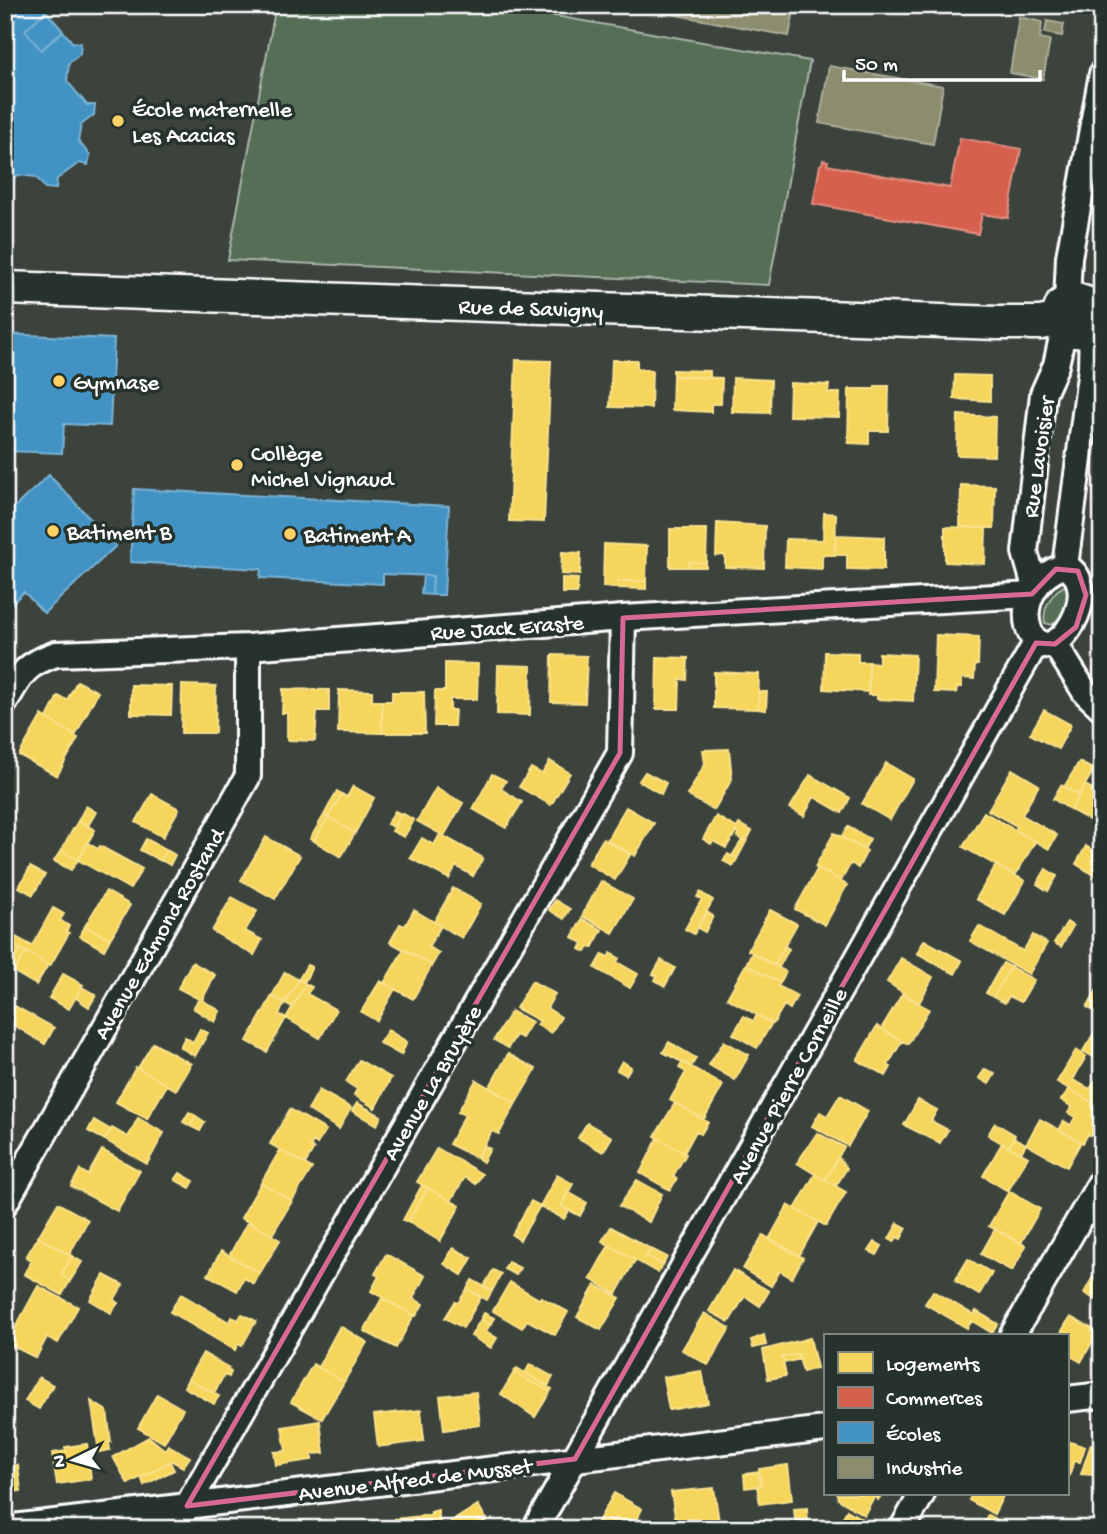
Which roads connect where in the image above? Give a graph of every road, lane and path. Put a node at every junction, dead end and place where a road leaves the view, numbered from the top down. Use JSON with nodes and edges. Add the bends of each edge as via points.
{"nodes":[{"id":1,"x":1102,"y":74,"type":"edge"},
{"id":2,"x":5,"y":288,"type":"edge"},
{"id":3,"x":1080,"y":320,"type":"edge"},
{"id":4,"x":1065,"y":566,"type":"junction"},
{"id":5,"x":1033,"y":591,"type":"junction"},
{"id":6,"x":1094,"y":595,"type":"edge"},
{"id":7,"x":623,"y":618,"type":"junction"},
{"id":8,"x":1046,"y":642,"type":"junction"},
{"id":9,"x":248,"y":647,"type":"junction"},
{"id":10,"x":5,"y":702,"type":"edge"},
{"id":11,"x":1102,"y":708,"type":"edge"},
{"id":12,"x":1102,"y":1180,"type":"edge"},
{"id":13,"x":5,"y":1203,"type":"edge"},
{"id":14,"x":1013,"y":1334,"type":"edge"},
{"id":15,"x":1102,"y":1395,"type":"edge"},
{"id":16,"x":1068,"y":1399,"type":"edge"},
{"id":17,"x":824,"y":1429,"type":"edge"},
{"id":18,"x":575,"y":1459,"type":"junction"},
{"id":19,"x":921,"y":1496,"type":"edge"},
{"id":20,"x":187,"y":1506,"type":"junction"},
{"id":21,"x":5,"y":1528,"type":"edge"},
{"id":22,"x":174,"y":1529,"type":"edge"},
{"id":23,"x":536,"y":1529,"type":"edge"},
{"id":24,"x":902,"y":1529,"type":"edge"}],
"edges":[{"from":1,"to":3,"type":"street","via":[[1069,257]]},
{"from":2,"to":3,"type":"street","name":"Rue de Savigny","via":[[999,323]]},
{"from":3,"to":4,"type":"street","name":"Rue Lavoisier","via":[[1091,368]]},
{"from":3,"to":5,"type":"street","name":"Rue Lavoisier","via":[[1043,394],[1025,552]]},
{"from":4,"to":5,"type":"street","via":[[1044,576]]},
{"from":4,"to":6,"type":"street","via":[[1078,571]]},
{"from":5,"to":7,"type":"street","name":"Rue Jack Eraste"},
{"from":5,"to":8,"type":"street","via":[[1027,622],[1033,638]]},
{"from":6,"to":8,"type":"street","via":[[1064,640]]},
{"from":7,"to":9,"type":"street","name":"Rue Jack Eraste"},
{"from":7,"to":20,"type":"street","name":"Avenue La Bruyère","via":[[620,753]]},
{"from":8,"to":11,"type":"street"},
{"from":8,"to":18,"type":"street","name":"Avenue Pierre Corneille"},
{"from":9,"to":10,"type":"street","name":"Rue Jack Eraste","via":[[55,654],[34,661]]},
{"from":9,"to":13,"type":"street","name":"Avenue Edmond Rostand","via":[[248,776]]},
{"from":12,"to":14,"type":"street"},
{"from":15,"to":16,"type":"street"},
{"from":17,"to":18,"type":"street","name":"Avenue Alfred de Musset"},
{"from":18,"to":20,"type":"street","name":"Avenue Alfred de Musset"},
{"from":18,"to":23,"type":"street","name":"Avenue Pierre Corneille"},
{"from":19,"to":24,"type":"street"},
{"from":20,"to":21,"type":"street","name":"Avenue Alfred de Musset"},
{"from":20,"to":22,"type":"street","name":"Avenue La Bruyère"}]}
